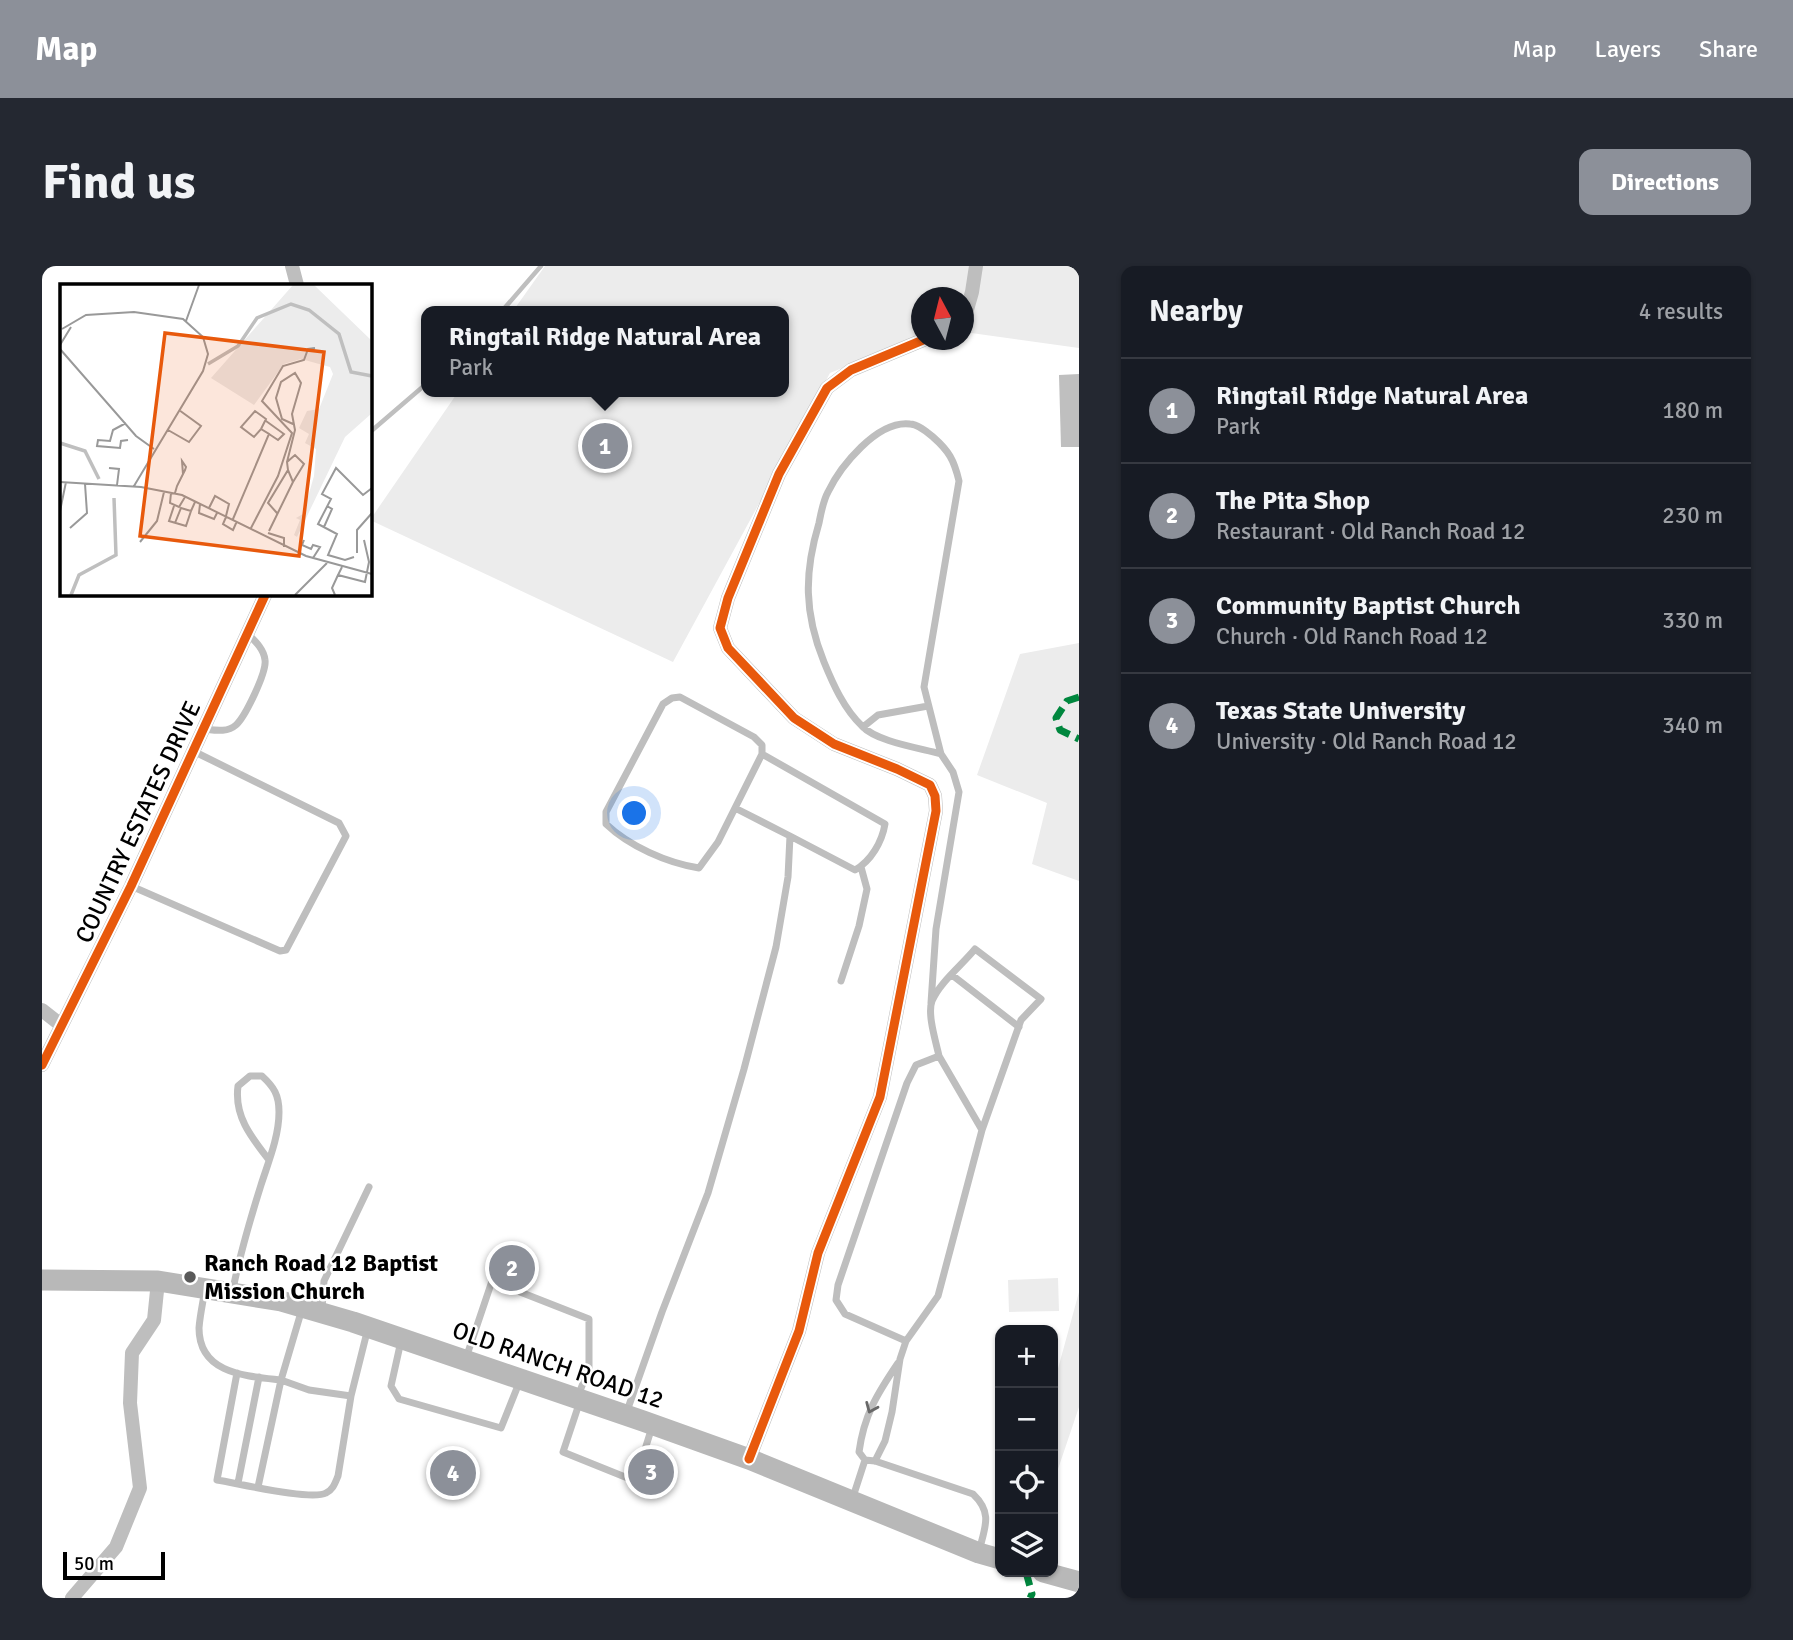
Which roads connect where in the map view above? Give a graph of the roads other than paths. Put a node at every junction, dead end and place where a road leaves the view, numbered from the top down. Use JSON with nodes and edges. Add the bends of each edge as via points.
{"nodes":[{"id":1,"x":292,"y":266,"type":"edge"},
{"id":2,"x":976,"y":266,"type":"edge"},
{"id":3,"x":297,"y":284,"type":"edge"},
{"id":4,"x":973,"y":287,"type":"edge"},
{"id":5,"x":911,"y":345,"type":"edge"},
{"id":6,"x":265,"y":595,"type":"edge"},
{"id":7,"x":246,"y":633,"type":"junction"},
{"id":8,"x":928,"y":706,"type":"junction"},
{"id":9,"x":863,"y":727,"type":"junction"},
{"id":10,"x":203,"y":729,"type":"junction"},
{"id":11,"x":193,"y":751,"type":"junction"},
{"id":12,"x":762,"y":754,"type":"junction"},
{"id":13,"x":941,"y":754,"type":"junction"},
{"id":14,"x":735,"y":808,"type":"junction"},
{"id":15,"x":790,"y":836,"type":"junction"},
{"id":16,"x":861,"y":867,"type":"junction"},
{"id":17,"x":131,"y":887,"type":"junction"},
{"id":18,"x":952,"y":975,"type":"junction"},
{"id":19,"x":841,"y":981,"type":"dead end"},
{"id":20,"x":931,"y":1003,"type":"junction"},
{"id":21,"x":42,"y":1010,"type":"edge"},
{"id":22,"x":61,"y":1025,"type":"junction"},
{"id":23,"x":1019,"y":1027,"type":"junction"},
{"id":24,"x":939,"y":1056,"type":"junction"},
{"id":25,"x":42,"y":1065,"type":"edge"},
{"id":26,"x":982,"y":1130,"type":"junction"},
{"id":27,"x":269,"y":1160,"type":"junction"},
{"id":28,"x":369,"y":1187,"type":"dead end"},
{"id":29,"x":42,"y":1280,"type":"edge"},
{"id":30,"x":158,"y":1281,"type":"junction"},
{"id":31,"x":205,"y":1289,"type":"junction"},
{"id":32,"x":232,"y":1293,"type":"junction"},
{"id":33,"x":312,"y":1310,"type":"junction"},
{"id":34,"x":368,"y":1327,"type":"junction"},
{"id":35,"x":402,"y":1339,"type":"junction"},
{"id":36,"x":906,"y":1341,"type":"junction"},
{"id":37,"x":900,"y":1359,"type":"junction"},
{"id":38,"x":466,"y":1360,"type":"junction"},
{"id":39,"x":237,"y":1373,"type":"junction"},
{"id":40,"x":259,"y":1377,"type":"junction"},
{"id":41,"x":521,"y":1379,"type":"junction"},
{"id":42,"x":281,"y":1380,"type":"junction"},
{"id":43,"x":351,"y":1396,"type":"junction"},
{"id":44,"x":578,"y":1400,"type":"junction"},
{"id":45,"x":626,"y":1415,"type":"junction"},
{"id":46,"x":653,"y":1425,"type":"junction"},
{"id":47,"x":749,"y":1460,"type":"junction"},
{"id":48,"x":865,"y":1460,"type":"junction"},
{"id":49,"x":876,"y":1461,"type":"junction"},
{"id":50,"x":238,"y":1483,"type":"junction"},
{"id":51,"x":258,"y":1487,"type":"junction"},
{"id":52,"x":852,"y":1501,"type":"junction"},
{"id":53,"x":979,"y":1553,"type":"junction"},
{"id":54,"x":995,"y":1558,"type":"edge"},
{"id":55,"x":1058,"y":1576,"type":"edge"},
{"id":56,"x":1079,"y":1582,"type":"edge"},
{"id":57,"x":72,"y":1598,"type":"edge"}],
"edges":[{"from":1,"to":3,"type":"street"},
{"from":2,"to":4,"type":"street"},
{"from":5,"to":47,"type":"street","via":[[850,370],[827,388],[779,474],[720,628],[728,648],[794,718],[834,744],[930,785],[936,811],[880,1097],[818,1253],[799,1331]]},
{"from":6,"to":7,"type":"street","name":"COUNTRY ESTATES DRIVE"},
{"from":7,"to":10,"type":"street","name":"COUNTRY ESTATES DRIVE"},
{"from":7,"to":10,"type":"lane","via":[[265,657],[259,686],[236,725],[222,731]]},
{"from":8,"to":9,"type":"lane","via":[[878,715]]},
{"from":8,"to":9,"type":"lane","via":[[924,687],[959,481],[954,460],[943,446],[910,424],[892,427],[855,452],[827,493],[809,555],[807,600],[818,647],[835,689]]},
{"from":8,"to":13,"type":"lane"},
{"from":9,"to":13,"type":"lane","via":[[885,739]]},
{"from":10,"to":11,"type":"street","name":"COUNTRY ESTATES DRIVE"},
{"from":11,"to":17,"type":"street","name":"COUNTRY ESTATES DRIVE"},
{"from":11,"to":17,"type":"lane","via":[[340,823],[346,836],[286,950]]},
{"from":12,"to":14,"type":"lane"},
{"from":12,"to":14,"type":"lane","via":[[762,745],[754,737],[680,697],[672,698],[663,704],[606,812],[606,824],[661,857],[699,868]]},
{"from":12,"to":16,"type":"lane","via":[[885,824],[883,835]]},
{"from":13,"to":20,"type":"lane","via":[[959,792],[936,929]]},
{"from":14,"to":15,"type":"lane"},
{"from":15,"to":16,"type":"lane","via":[[855,870]]},
{"from":15,"to":45,"type":"lane","via":[[776,947],[741,1082],[708,1193]]},
{"from":16,"to":19,"type":"lane","via":[[867,889]]},
{"from":17,"to":22,"type":"street","name":"COUNTRY ESTATES DRIVE"},
{"from":18,"to":20,"type":"lane"},
{"from":18,"to":23,"type":"lane"},
{"from":18,"to":23,"type":"lane","via":[[975,950],[1041,999]]},
{"from":20,"to":24,"type":"lane"},
{"from":21,"to":22,"type":"street"},
{"from":22,"to":25,"type":"street","name":"COUNTRY ESTATES DRIVE"},
{"from":23,"to":26,"type":"lane"},
{"from":24,"to":26,"type":"lane"},
{"from":24,"to":36,"type":"lane","via":[[916,1065],[907,1083],[836,1300],[845,1314]]},
{"from":26,"to":36,"type":"lane","via":[[938,1296]]},
{"from":27,"to":27,"type":"lane","via":[[279,1113],[275,1088],[261,1076],[250,1076],[238,1086],[236,1101],[246,1131]]},
{"from":27,"to":32,"type":"lane"},
{"from":28,"to":33,"type":"lane"},
{"from":29,"to":30,"type":"main road","name":"OLD RANCH ROAD 12"},
{"from":30,"to":31,"type":"main road","name":"OLD RANCH ROAD 12"},
{"from":30,"to":57,"type":"street","via":[[154,1320],[132,1353],[130,1403],[139,1488],[116,1547]]},
{"from":31,"to":32,"type":"main road","name":"OLD RANCH ROAD 12"},
{"from":31,"to":39,"type":"lane","via":[[201,1342],[218,1367]]},
{"from":32,"to":33,"type":"main road","name":"OLD RANCH ROAD 12"},
{"from":33,"to":34,"type":"main road","name":"OLD RANCH ROAD 12"},
{"from":33,"to":42,"type":"lane"},
{"from":34,"to":35,"type":"main road","name":"OLD RANCH ROAD 12"},
{"from":34,"to":43,"type":"lane"},
{"from":35,"to":38,"type":"main road","name":"OLD RANCH ROAD 12"},
{"from":35,"to":41,"type":"lane","via":[[391,1386],[399,1399],[501,1428]]},
{"from":36,"to":37,"type":"lane"},
{"from":37,"to":48,"type":"lane","one_way":true,"via":[[873,1400],[862,1429],[859,1452]]},
{"from":37,"to":49,"type":"lane","via":[[892,1412]]},
{"from":38,"to":41,"type":"main road","name":"OLD RANCH ROAD 12"},
{"from":38,"to":44,"type":"lane","via":[[492,1281],[590,1319],[589,1368]]},
{"from":39,"to":40,"type":"lane"},
{"from":39,"to":50,"type":"lane","via":[[217,1480]]},
{"from":40,"to":42,"type":"lane"},
{"from":40,"to":50,"type":"lane"},
{"from":41,"to":44,"type":"main road","name":"OLD RANCH ROAD 12"},
{"from":42,"to":43,"type":"lane","via":[[309,1390]]},
{"from":42,"to":51,"type":"lane"},
{"from":43,"to":51,"type":"lane","via":[[333,1488],[321,1495]]},
{"from":44,"to":45,"type":"main road","name":"OLD RANCH ROAD 12"},
{"from":44,"to":46,"type":"lane","via":[[563,1452],[635,1481]]},
{"from":45,"to":46,"type":"main road","name":"OLD RANCH ROAD 12"},
{"from":46,"to":47,"type":"main road","name":"OLD RANCH ROAD 12"},
{"from":47,"to":52,"type":"main road","name":"OLD RANCH ROAD 12"},
{"from":48,"to":49,"type":"lane"},
{"from":48,"to":52,"type":"lane"},
{"from":49,"to":53,"type":"lane","via":[[973,1494],[983,1503],[987,1519]]},
{"from":50,"to":51,"type":"lane"},
{"from":52,"to":53,"type":"main road","name":"OLD RANCH ROAD 12"},
{"from":53,"to":54,"type":"main road","name":"OLD RANCH ROAD 12"},
{"from":55,"to":56,"type":"main road"}]}
